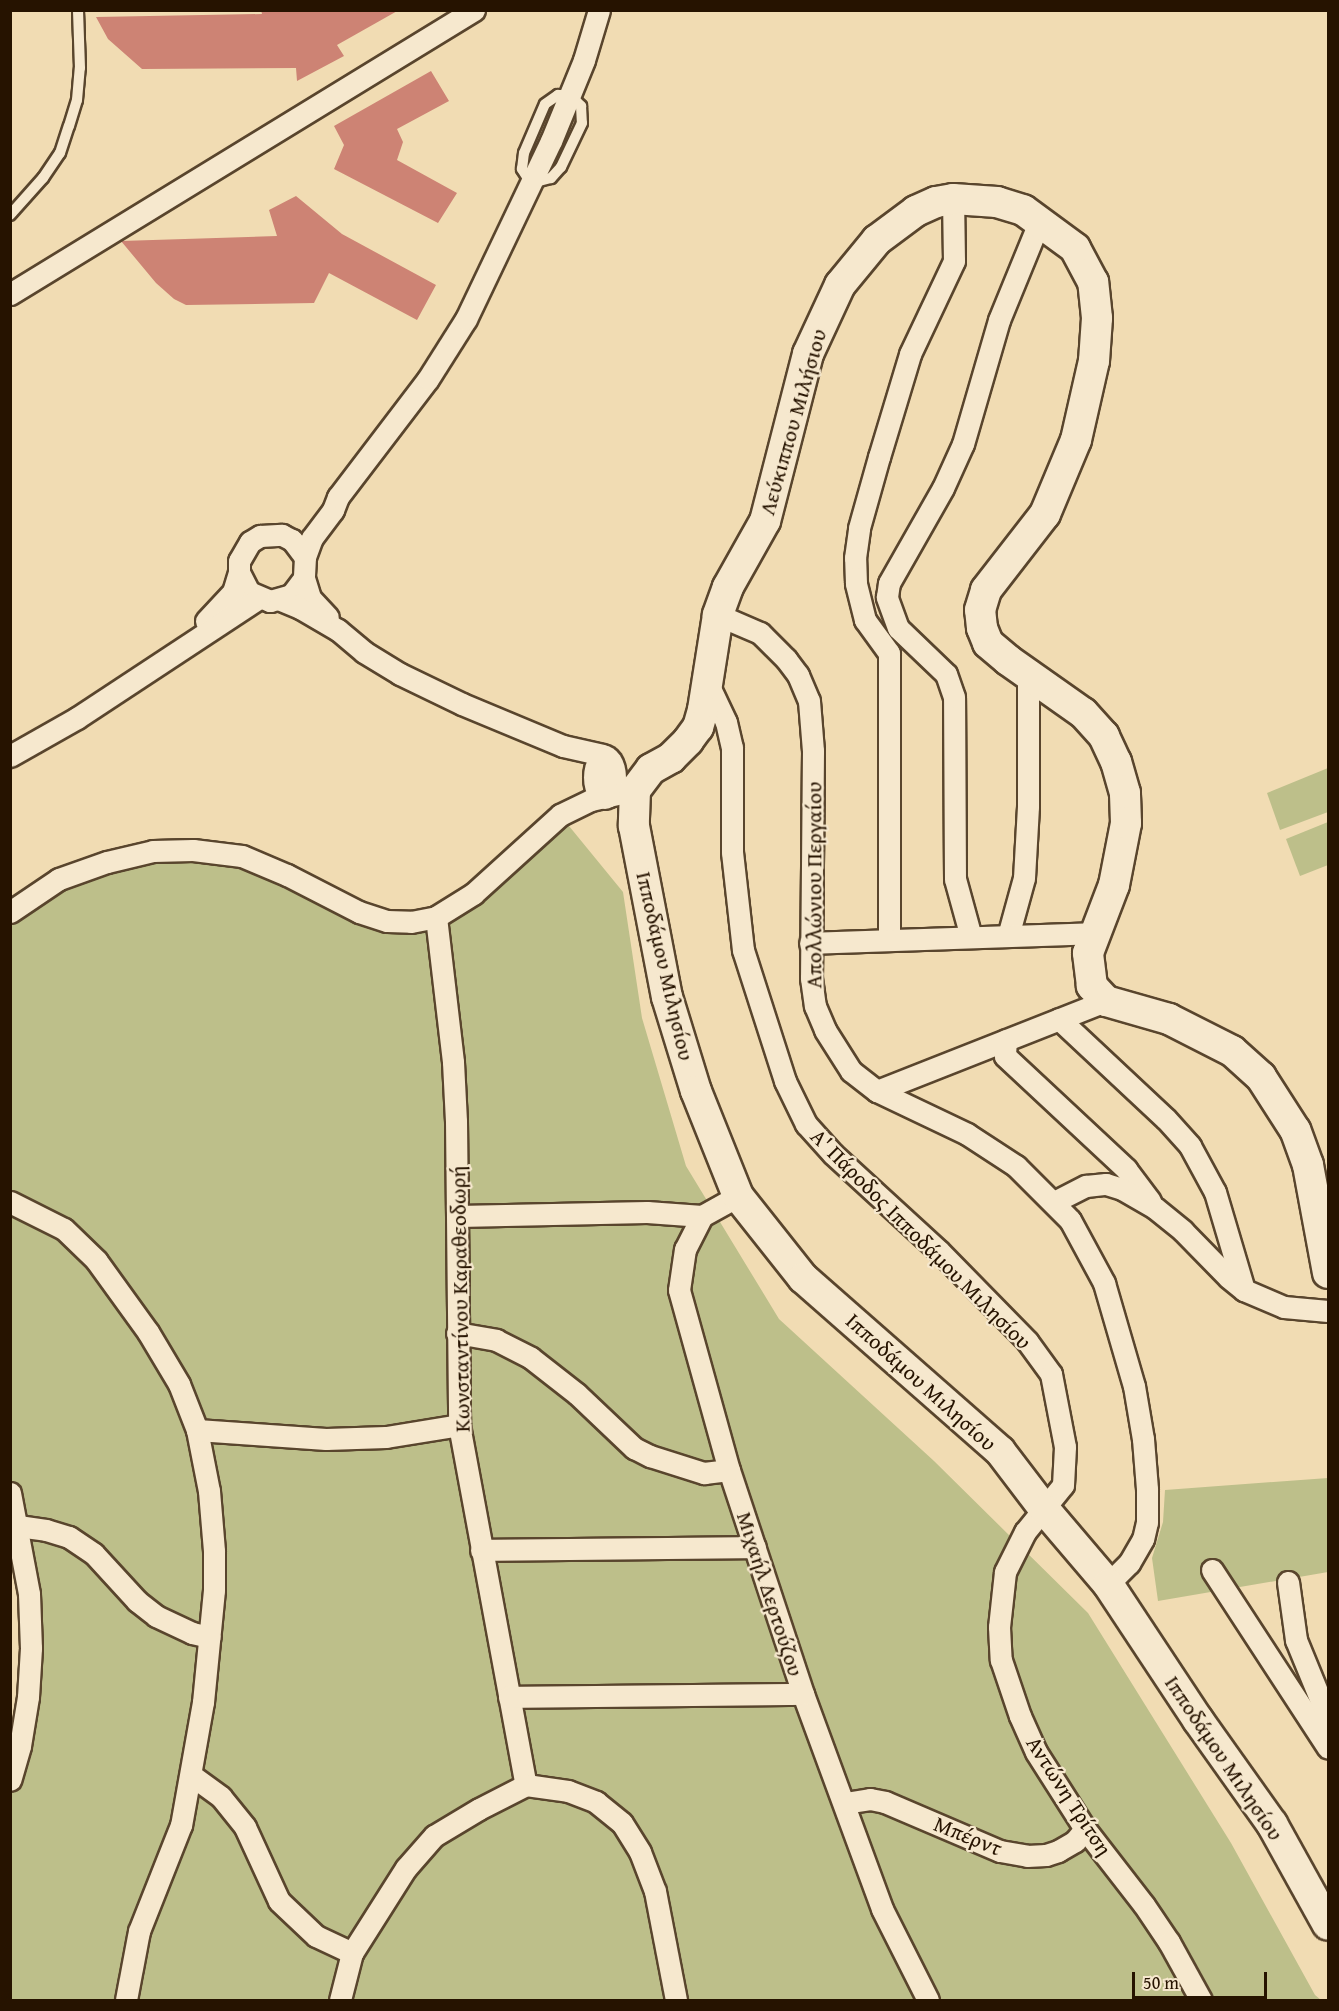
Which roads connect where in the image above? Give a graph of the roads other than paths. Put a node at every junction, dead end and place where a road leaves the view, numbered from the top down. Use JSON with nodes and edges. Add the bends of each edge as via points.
{"nodes":[{"id":1,"x":78,"y":10,"type":"edge"},
{"id":2,"x":474,"y":10,"type":"edge"},
{"id":3,"x":598,"y":10,"type":"edge"},
{"id":4,"x":953,"y":199,"type":"junction"},
{"id":5,"x":10,"y":214,"type":"edge"},
{"id":6,"x":1040,"y":220,"type":"junction"},
{"id":7,"x":10,"y":294,"type":"edge"},
{"id":8,"x":338,"y":497,"type":"junction"},
{"id":9,"x":282,"y":535,"type":"junction"},
{"id":10,"x":305,"y":568,"type":"junction"},
{"id":11,"x":239,"y":572,"type":"junction"},
{"id":12,"x":259,"y":598,"type":"junction"},
{"id":13,"x":281,"y":600,"type":"junction"},
{"id":14,"x":718,"y":615,"type":"junction"},
{"id":15,"x":338,"y":630,"type":"junction"},
{"id":16,"x":186,"y":644,"type":"junction"},
{"id":17,"x":1028,"y":674,"type":"junction"},
{"id":18,"x":708,"y":684,"type":"junction"},
{"id":19,"x":10,"y":756,"type":"edge"},
{"id":20,"x":635,"y":790,"type":"junction"},
{"id":21,"x":10,"y":912,"type":"edge"},
{"id":22,"x":436,"y":917,"type":"junction"},
{"id":23,"x":1096,"y":933,"type":"junction"},
{"id":24,"x":1008,"y":936,"type":"junction"},
{"id":25,"x":972,"y":937,"type":"junction"},
{"id":26,"x":889,"y":940,"type":"junction"},
{"id":27,"x":810,"y":943,"type":"junction"},
{"id":28,"x":1106,"y":1001,"type":"junction"},
{"id":29,"x":1059,"y":1019,"type":"junction"},
{"id":30,"x":1006,"y":1040,"type":"junction"},
{"id":31,"x":877,"y":1091,"type":"junction"},
{"id":32,"x":738,"y":1196,"type":"junction"},
{"id":33,"x":10,"y":1202,"type":"edge"},
{"id":34,"x":1054,"y":1202,"type":"junction"},
{"id":35,"x":1155,"y":1208,"type":"junction"},
{"id":36,"x":458,"y":1216,"type":"junction"},
{"id":37,"x":702,"y":1216,"type":"junction"},
{"id":38,"x":1329,"y":1273,"type":"edge"},
{"id":39,"x":1244,"y":1290,"type":"junction"},
{"id":40,"x":1329,"y":1311,"type":"edge"},
{"id":41,"x":457,"y":1333,"type":"junction"},
{"id":42,"x":459,"y":1425,"type":"junction"},
{"id":43,"x":196,"y":1430,"type":"junction"},
{"id":44,"x":729,"y":1470,"type":"junction"},
{"id":45,"x":10,"y":1493,"type":"edge"},
{"id":46,"x":1044,"y":1510,"type":"junction"},
{"id":47,"x":18,"y":1526,"type":"junction"},
{"id":48,"x":755,"y":1547,"type":"junction"},
{"id":49,"x":481,"y":1550,"type":"junction"},
{"id":50,"x":1212,"y":1570,"type":"dead end"},
{"id":51,"x":1288,"y":1582,"type":"dead end"},
{"id":52,"x":1108,"y":1584,"type":"junction"},
{"id":53,"x":210,"y":1637,"type":"junction"},
{"id":54,"x":803,"y":1694,"type":"junction"},
{"id":55,"x":509,"y":1697,"type":"junction"},
{"id":56,"x":1329,"y":1718,"type":"edge"},
{"id":57,"x":1329,"y":1748,"type":"edge"},
{"id":58,"x":191,"y":1775,"type":"junction"},
{"id":59,"x":10,"y":1780,"type":"edge"},
{"id":60,"x":526,"y":1785,"type":"junction"},
{"id":61,"x":845,"y":1803,"type":"junction"},
{"id":62,"x":1085,"y":1829,"type":"junction"},
{"id":63,"x":1329,"y":1925,"type":"edge"},
{"id":64,"x":352,"y":1953,"type":"junction"},
{"id":65,"x":126,"y":2001,"type":"edge"},
{"id":66,"x":340,"y":2001,"type":"edge"},
{"id":67,"x":676,"y":2001,"type":"edge"},
{"id":68,"x":928,"y":2001,"type":"edge"},
{"id":69,"x":1201,"y":2001,"type":"edge"}],
"edges":[{"from":1,"to":5,"type":"lane","via":[[80,68],[77,100],[69,126],[60,153]]},
{"from":2,"to":7,"type":"street"},
{"from":3,"to":8,"type":"street","via":[[570,95],[466,319],[422,388]]},
{"from":4,"to":6,"type":"street","name":"Λεύκιππου Μιλήσιου","via":[[997,202]]},
{"from":4,"to":14,"type":"street","name":"Λεύκιππου Μιλήσιου","via":[[936,202],[899,223],[877,240],[840,285],[808,354],[765,521],[728,587]]},
{"from":4,"to":26,"type":"street","via":[[954,261],[910,354],[865,508],[855,558],[856,584],[865,620],[889,653]]},
{"from":6,"to":17,"type":"street","name":"Λεύκιππου Μιλήσιου","via":[[1075,248],[1086,265],[1093,282],[1097,318],[1087,399],[1060,483],[1045,514],[986,590],[980,610],[988,642]]},
{"from":6,"to":25,"type":"street","via":[[999,320],[963,444],[943,488],[889,583],[887,597],[898,627],[946,674],[954,697],[955,879]]},
{"from":8,"to":9,"type":"street","via":[[300,527]]},
{"from":8,"to":10,"type":"street","via":[[312,538]]},
{"from":9,"to":10,"type":"street","via":[[292,540]]},
{"from":9,"to":11,"type":"street","via":[[260,536],[250,542],[239,561]]},
{"from":10,"to":13,"type":"street","via":[[291,596]]},
{"from":10,"to":15,"type":"street","via":[[310,598]]},
{"from":11,"to":12,"type":"street","via":[[249,592]]},
{"from":11,"to":16,"type":"street","via":[[233,592]]},
{"from":12,"to":13,"type":"street"},
{"from":12,"to":16,"type":"street"},
{"from":13,"to":15,"type":"street"},
{"from":14,"to":18,"type":"street","name":"Λεύκιππου Μιλήσιου"},
{"from":14,"to":27,"type":"street","name":"Απολλώνιου Περγαίου","via":[[760,633],[798,675],[809,701],[813,751]]},
{"from":15,"to":20,"type":"street","via":[[400,674],[602,765]]},
{"from":16,"to":19,"type":"street","via":[[77,718]]},
{"from":17,"to":23,"type":"street","name":"Λεύκιππου Μιλήσιου","via":[[1061,695],[1104,736],[1125,793],[1121,854]]},
{"from":17,"to":24,"type":"street","via":[[1024,878]]},
{"from":18,"to":20,"type":"street","name":"Λεύκιππου Μιλήσιου","via":[[698,727],[671,758],[651,769]]},
{"from":18,"to":46,"type":"street","name":"Α' Πάροδος Ιπποδάμου Μιλησίου","via":[[726,722],[732,747],[732,852],[742,950],[785,1081],[806,1124],[819,1139],[939,1251],[1027,1341],[1051,1374],[1065,1447],[1063,1485]]},
{"from":20,"to":22,"type":"street","via":[[591,800],[561,815],[472,894]]},
{"from":20,"to":32,"type":"street","name":"Ιπποδάμου Μιλησίου","via":[[634,826],[667,998],[696,1091]]},
{"from":21,"to":22,"type":"street","via":[[59,879],[107,862],[153,851],[193,850],[242,856],[287,874],[332,900],[387,921]]},
{"from":22,"to":36,"type":"street","name":"Κωνσταντίνου Καραθεοδωρή","via":[[453,1062]]},
{"from":23,"to":24,"type":"street"},
{"from":23,"to":28,"type":"street","name":"Λεύκιππου Μιλήσιου","via":[[1088,953],[1088,970],[1092,986]]},
{"from":24,"to":25,"type":"street"},
{"from":25,"to":26,"type":"street"},
{"from":26,"to":27,"type":"street"},
{"from":27,"to":31,"type":"street","name":"Απολλώνιου Περγαίου","via":[[815,1006],[825,1029],[851,1071]]},
{"from":28,"to":29,"type":"street"},
{"from":28,"to":38,"type":"street","via":[[1169,1019],[1232,1051],[1261,1077],[1294,1130],[1308,1165]]},
{"from":29,"to":30,"type":"street"},
{"from":29,"to":39,"type":"street","via":[[1190,1146],[1215,1192]]},
{"from":30,"to":31,"type":"street"},
{"from":30,"to":35,"type":"street","via":[[1005,1056],[1126,1169]]},
{"from":31,"to":34,"type":"street","name":"Απολλώνιου Περγαίου","via":[[993,1149]]},
{"from":32,"to":37,"type":"street"},
{"from":32,"to":46,"type":"street","name":"Ιπποδάμου Μιλησίου","via":[[803,1278],[1000,1451]]},
{"from":33,"to":43,"type":"street","via":[[64,1229],[96,1260],[148,1332],[179,1384]]},
{"from":34,"to":35,"type":"street","via":[[1086,1186],[1106,1185],[1122,1189]]},
{"from":34,"to":52,"type":"street","name":"Απολλώνιου Περγαίου","via":[[1080,1235],[1104,1283],[1123,1339],[1143,1439],[1147,1506],[1143,1539],[1129,1563]]},
{"from":35,"to":39,"type":"street"},
{"from":36,"to":37,"type":"street","via":[[647,1212]]},
{"from":36,"to":41,"type":"street","name":"Κωνσταντίνου Καραθεοδωρή"},
{"from":37,"to":44,"type":"street","name":"Μιχαήλ Δερτούζου","via":[[685,1249],[679,1290]]},
{"from":39,"to":40,"type":"street","via":[[1284,1307]]},
{"from":41,"to":42,"type":"street","name":"Κωνσταντίνου Καραθεοδωρή"},
{"from":41,"to":44,"type":"street","via":[[496,1340],[531,1358],[578,1394],[634,1448],[704,1473]]},
{"from":42,"to":43,"type":"street","via":[[386,1437],[326,1439]]},
{"from":42,"to":49,"type":"street","name":"Κωνσταντίνου Καραθεοδωρή"},
{"from":43,"to":53,"type":"street","via":[[214,1551]]},
{"from":44,"to":48,"type":"street","name":"Μιχαήλ Δερτούζου"},
{"from":45,"to":47,"type":"street"},
{"from":46,"to":52,"type":"street","name":"Ιπποδάμου Μιλησίου"},
{"from":46,"to":62,"type":"street","name":"Αντώνη Τρίτση","via":[[1025,1532],[1005,1572],[999,1627],[1001,1660],[1036,1752]]},
{"from":47,"to":53,"type":"street","via":[[69,1537],[94,1554],[156,1616]]},
{"from":47,"to":59,"type":"street","via":[[29,1594],[31,1648],[27,1707]]},
{"from":48,"to":49,"type":"street"},
{"from":48,"to":54,"type":"street","name":"Μιχαήλ Δερτούζου"},
{"from":49,"to":55,"type":"street","name":"Κωνσταντίνου Καραθεοδωρή"},
{"from":50,"to":57,"type":"street"},
{"from":51,"to":56,"type":"street","via":[[1296,1640]]},
{"from":52,"to":63,"type":"street","name":"Ιπποδάμου Μιλησίου","via":[[1272,1824]]},
{"from":53,"to":58,"type":"street"},
{"from":54,"to":55,"type":"street"},
{"from":54,"to":61,"type":"street","name":"Μιχαήλ Δερτούζου"},
{"from":55,"to":60,"type":"street","name":"Κωνσταντίνου Καραθεοδωρή"},
{"from":58,"to":64,"type":"street","via":[[221,1797],[245,1827],[279,1901],[316,1936]]},
{"from":58,"to":65,"type":"street","via":[[181,1825],[139,1931]]},
{"from":60,"to":64,"type":"street","via":[[434,1836],[392,1886]]},
{"from":60,"to":67,"type":"street","via":[[568,1791],[596,1802],[622,1823],[640,1852],[655,1891]]},
{"from":61,"to":62,"type":"street","name":"Μπέρντ","via":[[870,1799],[885,1802],[1000,1851],[1027,1856],[1058,1851]]},
{"from":61,"to":68,"type":"street","name":"Μιχαήλ Δερτούζου","via":[[882,1909]]},
{"from":62,"to":69,"type":"street","name":"Αντώνη Τρίτση","via":[[1169,1942]]},
{"from":64,"to":66,"type":"street"}]}
